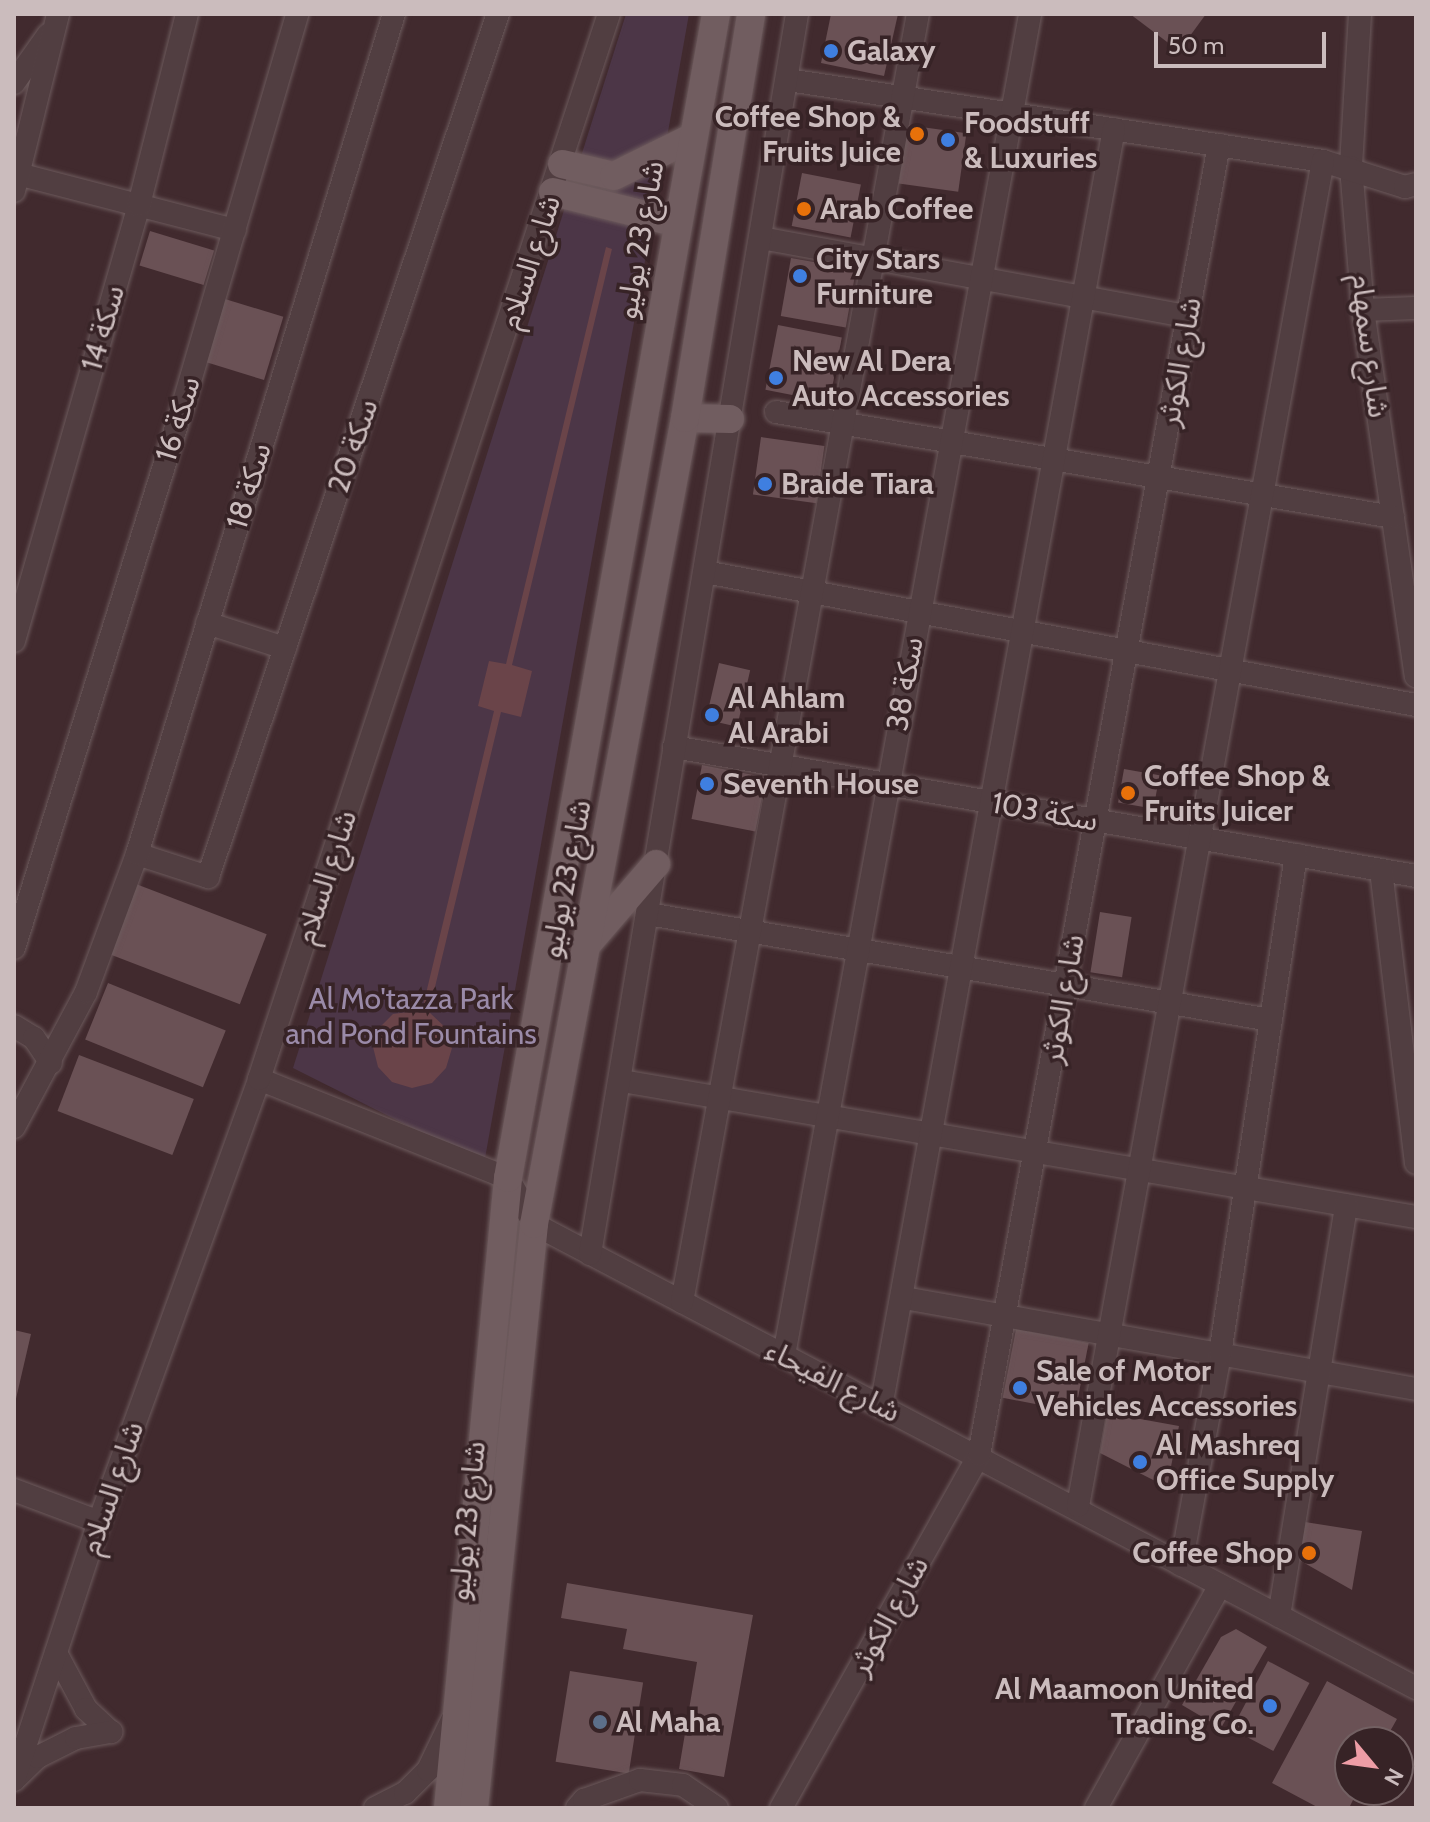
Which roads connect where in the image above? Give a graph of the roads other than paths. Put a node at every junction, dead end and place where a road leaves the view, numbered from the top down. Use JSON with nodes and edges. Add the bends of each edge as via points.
{"nodes":[{"id":1,"x":187,"y":14,"type":"edge"},
{"id":2,"x":297,"y":14,"type":"edge"},
{"id":3,"x":394,"y":14,"type":"edge"},
{"id":4,"x":498,"y":14,"type":"edge"},
{"id":5,"x":609,"y":14,"type":"edge"},
{"id":6,"x":716,"y":14,"type":"edge"},
{"id":7,"x":751,"y":14,"type":"edge"},
{"id":8,"x":797,"y":14,"type":"edge"},
{"id":9,"x":918,"y":14,"type":"edge"},
{"id":10,"x":1030,"y":14,"type":"edge"},
{"id":11,"x":1360,"y":14,"type":"edge"},
{"id":12,"x":57,"y":18,"type":"edge"},
{"id":13,"x":788,"y":80,"type":"junction"},
{"id":14,"x":14,"y":83,"type":"edge"},
{"id":15,"x":903,"y":97,"type":"junction"},
{"id":16,"x":1012,"y":114,"type":"junction"},
{"id":17,"x":1114,"y":129,"type":"junction"},
{"id":18,"x":693,"y":137,"type":"junction"},
{"id":19,"x":1219,"y":145,"type":"junction"},
{"id":20,"x":1323,"y":161,"type":"junction"},
{"id":21,"x":562,"y":164,"type":"junction"},
{"id":22,"x":1351,"y":167,"type":"junction"},
{"id":23,"x":16,"y":183,"type":"edge"},
{"id":24,"x":1416,"y":184,"type":"edge"},
{"id":25,"x":553,"y":192,"type":"junction"},
{"id":26,"x":139,"y":205,"type":"junction"},
{"id":27,"x":677,"y":223,"type":"junction"},
{"id":28,"x":235,"y":230,"type":"junction"},
{"id":29,"x":761,"y":238,"type":"junction"},
{"id":30,"x":874,"y":259,"type":"junction"},
{"id":31,"x":978,"y":278,"type":"junction"},
{"id":32,"x":1084,"y":297,"type":"junction"},
{"id":33,"x":1416,"y":308,"type":"edge"},
{"id":34,"x":1363,"y":310,"type":"junction"},
{"id":35,"x":1188,"y":316,"type":"junction"},
{"id":36,"x":776,"y":412,"type":"dead end"},
{"id":37,"x":685,"y":418,"type":"junction"},
{"id":38,"x":730,"y":419,"type":"junction"},
{"id":39,"x":843,"y":424,"type":"junction"},
{"id":40,"x":949,"y":442,"type":"junction"},
{"id":41,"x":1054,"y":459,"type":"junction"},
{"id":42,"x":1159,"y":477,"type":"junction"},
{"id":43,"x":1262,"y":494,"type":"junction"},
{"id":44,"x":1393,"y":517,"type":"junction"},
{"id":45,"x":705,"y":572,"type":"junction"},
{"id":46,"x":813,"y":592,"type":"junction"},
{"id":47,"x":918,"y":612,"type":"junction"},
{"id":48,"x":207,"y":623,"type":"junction"},
{"id":49,"x":1023,"y":631,"type":"junction"},
{"id":50,"x":14,"y":641,"type":"edge"},
{"id":51,"x":285,"y":648,"type":"junction"},
{"id":52,"x":1127,"y":651,"type":"junction"},
{"id":53,"x":1230,"y":670,"type":"junction"},
{"id":54,"x":1416,"y":676,"type":"edge"},
{"id":55,"x":1416,"y":705,"type":"edge"},
{"id":56,"x":674,"y":747,"type":"junction"},
{"id":57,"x":780,"y":766,"type":"junction"},
{"id":58,"x":887,"y":784,"type":"junction"},
{"id":59,"x":991,"y":802,"type":"junction"},
{"id":60,"x":1095,"y":821,"type":"junction"},
{"id":61,"x":1199,"y":839,"type":"junction"},
{"id":62,"x":137,"y":854,"type":"junction"},
{"id":63,"x":1296,"y":855,"type":"junction"},
{"id":64,"x":656,"y":864,"type":"junction"},
{"id":65,"x":1381,"y":870,"type":"junction"},
{"id":66,"x":1416,"y":876,"type":"edge"},
{"id":67,"x":648,"y":914,"type":"junction"},
{"id":68,"x":751,"y":931,"type":"junction"},
{"id":69,"x":589,"y":943,"type":"junction"},
{"id":70,"x":14,"y":948,"type":"edge"},
{"id":71,"x":857,"y":949,"type":"junction"},
{"id":72,"x":962,"y":967,"type":"junction"},
{"id":73,"x":1065,"y":985,"type":"junction"},
{"id":74,"x":1170,"y":1000,"type":"junction"},
{"id":75,"x":1271,"y":1020,"type":"junction"},
{"id":76,"x":14,"y":1026,"type":"edge"},
{"id":77,"x":51,"y":1063,"type":"junction"},
{"id":78,"x":259,"y":1079,"type":"junction"},
{"id":79,"x":622,"y":1081,"type":"junction"},
{"id":80,"x":720,"y":1098,"type":"junction"},
{"id":81,"x":827,"y":1116,"type":"junction"},
{"id":82,"x":14,"y":1127,"type":"edge"},
{"id":83,"x":932,"y":1134,"type":"junction"},
{"id":84,"x":1035,"y":1152,"type":"junction"},
{"id":85,"x":1416,"y":1163,"type":"edge"},
{"id":86,"x":1139,"y":1169,"type":"junction"},
{"id":87,"x":508,"y":1178,"type":"junction"},
{"id":88,"x":1245,"y":1187,"type":"junction"},
{"id":89,"x":1346,"y":1205,"type":"junction"},
{"id":90,"x":1416,"y":1217,"type":"edge"},
{"id":91,"x":534,"y":1224,"type":"junction"},
{"id":92,"x":590,"y":1254,"type":"junction"},
{"id":93,"x":904,"y":1298,"type":"junction"},
{"id":94,"x":682,"y":1302,"type":"junction"},
{"id":95,"x":1005,"y":1316,"type":"junction"},
{"id":96,"x":1110,"y":1332,"type":"junction"},
{"id":97,"x":1220,"y":1354,"type":"junction"},
{"id":98,"x":784,"y":1355,"type":"junction"},
{"id":99,"x":1318,"y":1372,"type":"junction"},
{"id":100,"x":1416,"y":1389,"type":"edge"},
{"id":101,"x":881,"y":1407,"type":"junction"},
{"id":102,"x":979,"y":1455,"type":"junction"},
{"id":103,"x":14,"y":1490,"type":"edge"},
{"id":104,"x":1078,"y":1506,"type":"junction"},
{"id":105,"x":99,"y":1522,"type":"junction"},
{"id":106,"x":1181,"y":1565,"type":"junction"},
{"id":107,"x":1220,"y":1585,"type":"junction"},
{"id":108,"x":1279,"y":1616,"type":"junction"},
{"id":109,"x":56,"y":1653,"type":"junction"},
{"id":110,"x":1416,"y":1688,"type":"edge"},
{"id":111,"x":458,"y":1709,"type":"junction"},
{"id":112,"x":19,"y":1748,"type":"edge"},
{"id":113,"x":14,"y":1780,"type":"edge"},
{"id":114,"x":375,"y":1808,"type":"edge"},
{"id":115,"x":448,"y":1808,"type":"edge"},
{"id":116,"x":474,"y":1808,"type":"edge"},
{"id":117,"x":577,"y":1808,"type":"edge"},
{"id":118,"x":717,"y":1808,"type":"edge"},
{"id":119,"x":781,"y":1808,"type":"edge"},
{"id":120,"x":1096,"y":1808,"type":"edge"}],
"edges":[{"from":1,"to":26,"type":"street","name":"سكة 14"},
{"from":2,"to":28,"type":"street","name":"سكة 16"},
{"from":3,"to":48,"type":"street","name":"سكة 18"},
{"from":4,"to":51,"type":"street","name":"سكة 20"},
{"from":5,"to":21,"type":"street","name":"شارع السلام"},
{"from":6,"to":18,"type":"main road","name":"شارع 23 يوليو"},
{"from":7,"to":37,"type":"main road","name":"شارع 23 يوليو"},
{"from":8,"to":13,"type":"street"},
{"from":9,"to":15,"type":"street"},
{"from":10,"to":16,"type":"street","name":"سكة 38"},
{"from":11,"to":22,"type":"street","name":"شارع سمهام"},
{"from":12,"to":14,"type":"street"},
{"from":12,"to":23,"type":"street"},
{"from":13,"to":15,"type":"street"},
{"from":13,"to":29,"type":"street"},
{"from":15,"to":16,"type":"street"},
{"from":15,"to":30,"type":"street"},
{"from":16,"to":17,"type":"street"},
{"from":16,"to":31,"type":"street","name":"سكة 38"},
{"from":17,"to":19,"type":"street"},
{"from":17,"to":32,"type":"street"},
{"from":18,"to":21,"type":"main road","via":[[614,176]]},
{"from":18,"to":27,"type":"main road","name":"شارع 23 يوليو"},
{"from":19,"to":20,"type":"street"},
{"from":19,"to":35,"type":"street","name":"شارع الكوثر"},
{"from":20,"to":22,"type":"street"},
{"from":20,"to":43,"type":"street"},
{"from":21,"to":25,"type":"street","name":"شارع السلام"},
{"from":22,"to":24,"type":"street","via":[[1382,181]]},
{"from":22,"to":34,"type":"street","name":"شارع سمهام"},
{"from":23,"to":26,"type":"street"},
{"from":25,"to":27,"type":"main road"},
{"from":25,"to":78,"type":"street","name":"شارع السلام"},
{"from":26,"to":28,"type":"street"},
{"from":26,"to":50,"type":"street","name":"سكة 14"},
{"from":27,"to":87,"type":"main road","name":"شارع 23 يوليو"},
{"from":28,"to":70,"type":"street","name":"سكة 16"},
{"from":29,"to":30,"type":"street"},
{"from":29,"to":38,"type":"street"},
{"from":30,"to":31,"type":"street"},
{"from":30,"to":39,"type":"street"},
{"from":31,"to":32,"type":"street"},
{"from":31,"to":40,"type":"street","name":"سكة 38"},
{"from":32,"to":35,"type":"street"},
{"from":32,"to":41,"type":"street"},
{"from":33,"to":34,"type":"street"},
{"from":34,"to":44,"type":"street","name":"شارع سمهام"},
{"from":35,"to":42,"type":"street","name":"شارع الكوثر"},
{"from":36,"to":39,"type":"street"},
{"from":37,"to":38,"type":"main road"},
{"from":37,"to":69,"type":"main road","name":"شارع 23 يوليو"},
{"from":38,"to":45,"type":"street"},
{"from":39,"to":40,"type":"street"},
{"from":39,"to":46,"type":"street"},
{"from":40,"to":41,"type":"street"},
{"from":40,"to":47,"type":"street","name":"سكة 38"},
{"from":41,"to":42,"type":"street"},
{"from":41,"to":49,"type":"street"},
{"from":42,"to":43,"type":"street"},
{"from":42,"to":52,"type":"street","name":"شارع الكوثر"},
{"from":43,"to":44,"type":"street"},
{"from":43,"to":53,"type":"street"},
{"from":44,"to":54,"type":"street","name":"شارع سمهام"},
{"from":45,"to":46,"type":"street"},
{"from":45,"to":56,"type":"street"},
{"from":46,"to":47,"type":"street"},
{"from":46,"to":57,"type":"street"},
{"from":47,"to":49,"type":"street"},
{"from":47,"to":58,"type":"street","name":"سكة 38"},
{"from":48,"to":51,"type":"street"},
{"from":48,"to":62,"type":"street","name":"سكة 18"},
{"from":49,"to":52,"type":"street"},
{"from":49,"to":59,"type":"street"},
{"from":51,"to":62,"type":"street","name":"سكة 20","via":[[208,877]]},
{"from":52,"to":53,"type":"street"},
{"from":52,"to":60,"type":"street","name":"شارع الكوثر"},
{"from":53,"to":55,"type":"street"},
{"from":53,"to":61,"type":"street"},
{"from":56,"to":57,"type":"street","name":"سكة 103"},
{"from":56,"to":64,"type":"street"},
{"from":57,"to":58,"type":"street","name":"سكة 103"},
{"from":57,"to":68,"type":"street"},
{"from":58,"to":59,"type":"street","name":"سكة 103"},
{"from":58,"to":71,"type":"street","name":"سكة 38"},
{"from":59,"to":60,"type":"street","name":"سكة 103"},
{"from":59,"to":72,"type":"street"},
{"from":60,"to":61,"type":"street","name":"سكة 103"},
{"from":60,"to":73,"type":"street","name":"شارع الكوثر"},
{"from":61,"to":63,"type":"street","name":"سكة 103"},
{"from":61,"to":74,"type":"street"},
{"from":62,"to":77,"type":"street","name":"سكة 18","via":[[100,956]]},
{"from":63,"to":65,"type":"street","name":"سكة 103"},
{"from":63,"to":75,"type":"street"},
{"from":64,"to":67,"type":"street"},
{"from":64,"to":69,"type":"main road"},
{"from":65,"to":66,"type":"street","name":"سكة 103"},
{"from":65,"to":85,"type":"street"},
{"from":67,"to":68,"type":"street"},
{"from":67,"to":79,"type":"street"},
{"from":68,"to":71,"type":"street"},
{"from":68,"to":80,"type":"street"},
{"from":69,"to":91,"type":"main road","name":"شارع 23 يوليو"},
{"from":71,"to":72,"type":"street"},
{"from":71,"to":81,"type":"street","name":"سكة 38"},
{"from":72,"to":73,"type":"street"},
{"from":72,"to":83,"type":"street"},
{"from":73,"to":74,"type":"street"},
{"from":73,"to":84,"type":"street","name":"شارع الكوثر"},
{"from":74,"to":75,"type":"street"},
{"from":74,"to":86,"type":"street"},
{"from":75,"to":88,"type":"street"},
{"from":76,"to":77,"type":"street","via":[[34,1038]]},
{"from":77,"to":82,"type":"street"},
{"from":78,"to":87,"type":"street"},
{"from":78,"to":105,"type":"street","name":"شارع السلام"},
{"from":79,"to":80,"type":"street"},
{"from":79,"to":92,"type":"street"},
{"from":80,"to":81,"type":"street"},
{"from":80,"to":94,"type":"street"},
{"from":81,"to":83,"type":"street"},
{"from":81,"to":98,"type":"street","name":"سكة 38"},
{"from":83,"to":84,"type":"street"},
{"from":83,"to":93,"type":"street"},
{"from":84,"to":86,"type":"street"},
{"from":84,"to":95,"type":"street","name":"شارع الكوثر"},
{"from":86,"to":88,"type":"street"},
{"from":86,"to":96,"type":"street"},
{"from":87,"to":91,"type":"street"},
{"from":87,"to":111,"type":"main road","name":"شارع 23 يوليو"},
{"from":88,"to":89,"type":"street"},
{"from":88,"to":97,"type":"street"},
{"from":89,"to":90,"type":"street"},
{"from":89,"to":99,"type":"street"},
{"from":91,"to":92,"type":"street","name":"شارع الفيحاء"},
{"from":91,"to":116,"type":"main road","name":"شارع 23 يوليو"},
{"from":92,"to":94,"type":"street","name":"شارع الفيحاء"},
{"from":93,"to":95,"type":"street"},
{"from":93,"to":101,"type":"street"},
{"from":94,"to":98,"type":"street","name":"شارع الفيحاء"},
{"from":95,"to":96,"type":"street"},
{"from":95,"to":102,"type":"street","name":"شارع الكوثر"},
{"from":96,"to":97,"type":"street"},
{"from":96,"to":104,"type":"street"},
{"from":97,"to":99,"type":"street"},
{"from":97,"to":106,"type":"street"},
{"from":98,"to":101,"type":"street","name":"شارع الفيحاء"},
{"from":99,"to":100,"type":"street"},
{"from":99,"to":108,"type":"street"},
{"from":101,"to":102,"type":"street","name":"شارع الفيحاء"},
{"from":102,"to":104,"type":"street","name":"شارع الفيحاء"},
{"from":102,"to":119,"type":"street","name":"شارع الكوثر"},
{"from":103,"to":105,"type":"street"},
{"from":104,"to":106,"type":"street","name":"شارع الفيحاء"},
{"from":105,"to":109,"type":"street","name":"شارع السلام"},
{"from":106,"to":107,"type":"street","name":"شارع الفيحاء"},
{"from":107,"to":108,"type":"street","name":"شارع الفيحاء"},
{"from":107,"to":120,"type":"street"},
{"from":108,"to":110,"type":"street","name":"شارع الفيحاء"},
{"from":109,"to":112,"type":"street","name":"شارع السلام"},
{"from":109,"to":113,"type":"street","via":[[86,1709],[111,1732],[76,1738],[38,1757]]},
{"from":111,"to":114,"type":"street","via":[[428,1770],[405,1793]]},
{"from":111,"to":115,"type":"main road","name":"شارع 23 يوليو"},
{"from":112,"to":113,"type":"street","name":"شارع السلام"},
{"from":117,"to":118,"type":"street","via":[[584,1800],[640,1780],[683,1785]]}]}
